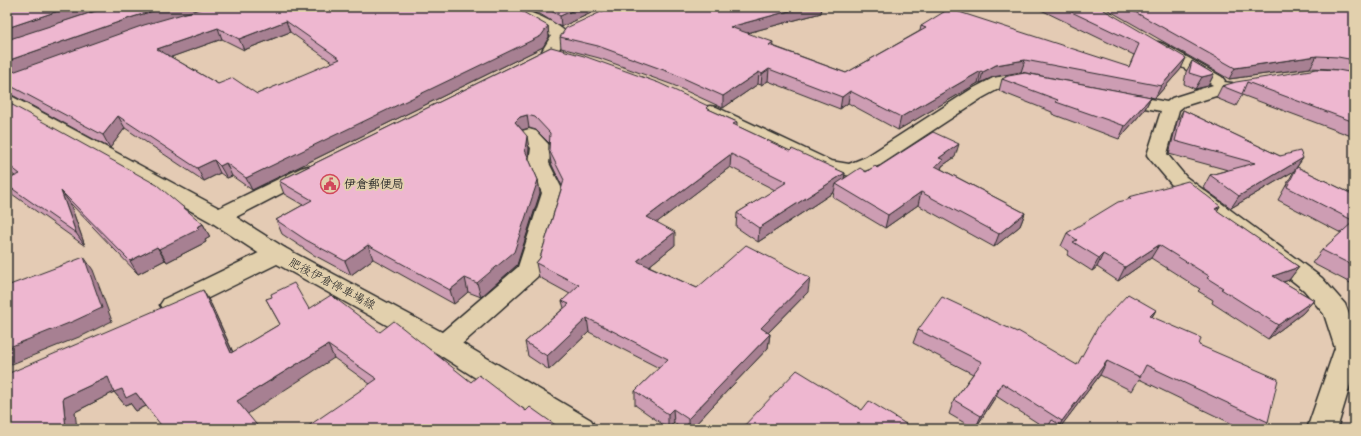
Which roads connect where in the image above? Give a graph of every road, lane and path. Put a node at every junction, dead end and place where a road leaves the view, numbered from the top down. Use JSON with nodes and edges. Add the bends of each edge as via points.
{"nodes":[{"id":1,"x":498,"y":7,"type":"edge"},
{"id":2,"x":1146,"y":41,"type":"edge"},
{"id":3,"x":550,"y":55,"type":"edge"},
{"id":4,"x":1044,"y":82,"type":"edge"},
{"id":5,"x":1103,"y":94,"type":"edge"},
{"id":6,"x":7,"y":101,"type":"edge"},
{"id":7,"x":693,"y":103,"type":"edge"},
{"id":8,"x":1171,"y":108,"type":"junction"},
{"id":9,"x":529,"y":135,"type":"dead end"},
{"id":10,"x":325,"y":164,"type":"edge"},
{"id":11,"x":219,"y":217,"type":"junction"},
{"id":12,"x":277,"y":254,"type":"junction"},
{"id":13,"x":149,"y":316,"type":"edge"},
{"id":14,"x":444,"y":345,"type":"junction"},
{"id":15,"x":581,"y":429,"type":"edge"},
{"id":16,"x":1322,"y":429,"type":"edge"}],
"edges":[{"from":1,"to":3,"type":"street","via":[[566,31]]},
{"from":2,"to":8,"type":"street","via":[[1234,86],[1178,102]]},
{"from":4,"to":7,"type":"street","via":[[1021,78],[999,82],[976,94],[873,161],[852,170],[826,166]]},
{"from":5,"to":8,"type":"street"},
{"from":6,"to":11,"type":"street"},
{"from":8,"to":16,"type":"street","via":[[1157,155],[1179,181],[1312,284],[1336,311],[1348,348]]},
{"from":9,"to":14,"type":"street","via":[[541,147],[539,164],[553,193],[529,271]]},
{"from":10,"to":11,"type":"street"},
{"from":11,"to":12,"type":"street"},
{"from":12,"to":13,"type":"street","name":"肥後伊倉停車場線"},
{"from":12,"to":14,"type":"street","name":"肥後伊倉停車場線"},
{"from":14,"to":15,"type":"street","name":"肥後伊倉停車場線"}]}
